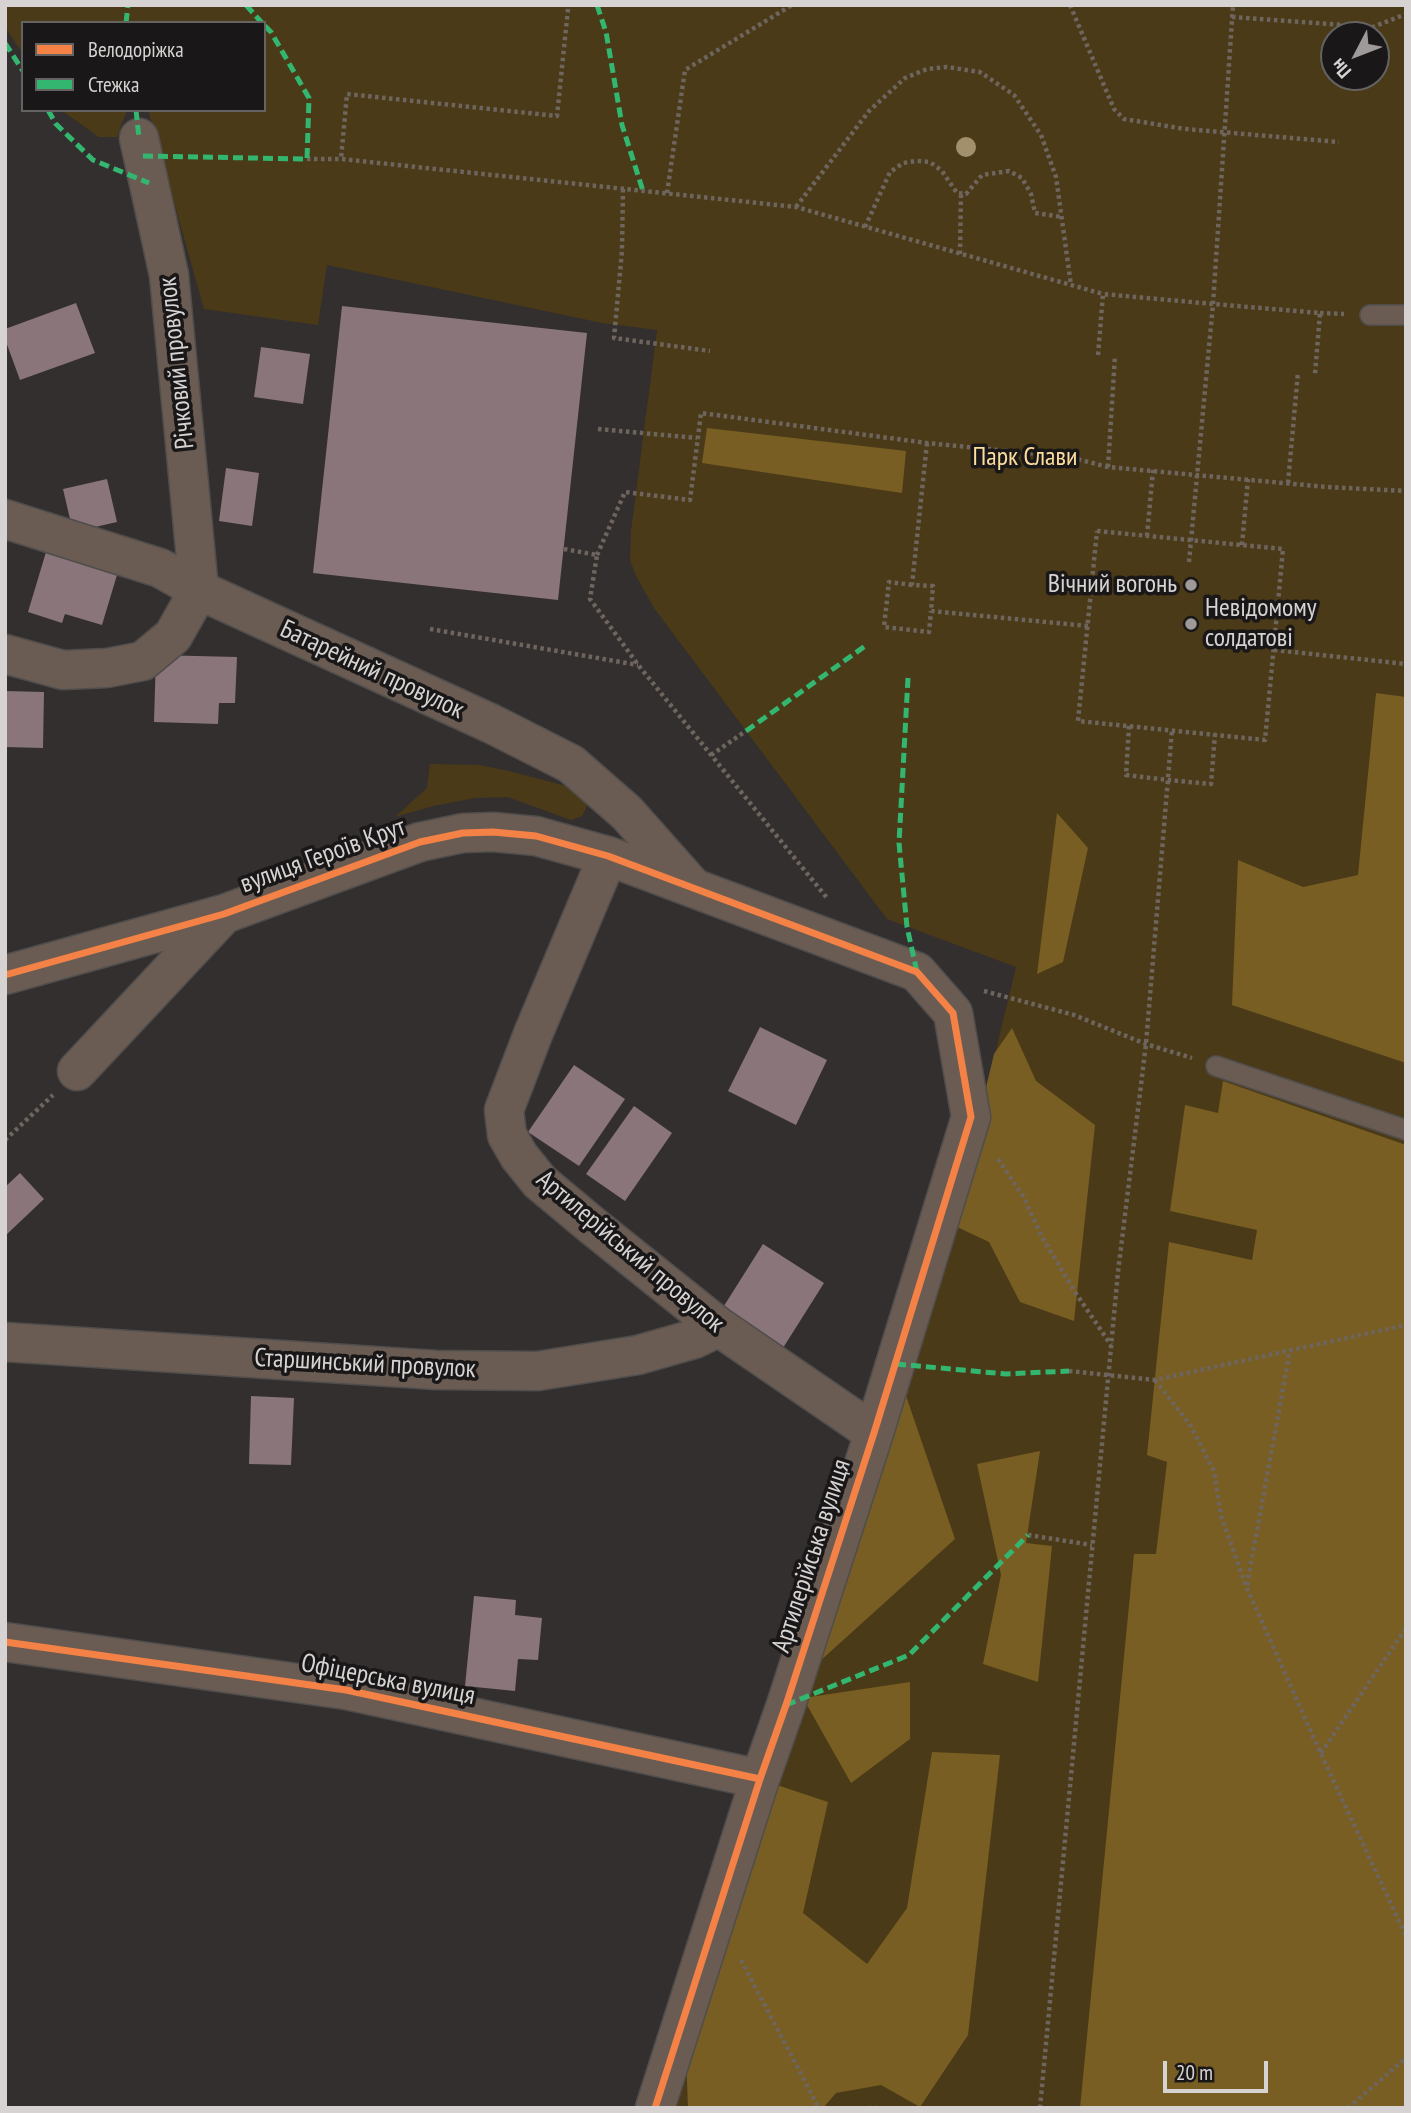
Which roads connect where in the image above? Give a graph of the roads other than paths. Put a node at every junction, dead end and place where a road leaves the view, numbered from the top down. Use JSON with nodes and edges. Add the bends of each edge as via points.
{"nodes":[{"id":1,"x":139,"y":138,"type":"dead end"},
{"id":2,"x":1370,"y":315,"type":"dead end"},
{"id":3,"x":1406,"y":315,"type":"edge"},
{"id":4,"x":5,"y":519,"type":"edge"},
{"id":5,"x":199,"y":590,"type":"junction"},
{"id":6,"x":5,"y":654,"type":"edge"},
{"id":7,"x":608,"y":856,"type":"junction"},
{"id":8,"x":696,"y":890,"type":"junction"},
{"id":9,"x":224,"y":914,"type":"junction"},
{"id":10,"x":5,"y":975,"type":"edge"},
{"id":11,"x":967,"y":1001,"type":"joint"},
{"id":12,"x":1216,"y":1066,"type":"road end"},
{"id":13,"x":77,"y":1071,"type":"road end"},
{"id":14,"x":1406,"y":1130,"type":"edge"},
{"id":15,"x":719,"y":1327,"type":"junction"},
{"id":16,"x":5,"y":1342,"type":"edge"},
{"id":17,"x":874,"y":1433,"type":"junction"},
{"id":18,"x":5,"y":1642,"type":"edge"},
{"id":19,"x":760,"y":1779,"type":"junction"},
{"id":20,"x":655,"y":2108,"type":"edge"}],
"edges":[{"from":1,"to":5,"type":"street","name":"Річковий провулок","via":[[169,275]]},
{"from":2,"to":3,"type":"lane"},
{"from":4,"to":5,"type":"street","name":"Батарейний провулок","via":[[160,568]]},
{"from":5,"to":6,"type":"street","via":[[173,636],[143,661],[63,670]]},
{"from":5,"to":8,"type":"street","name":"Батарейний провулок","via":[[571,764],[627,813]]},
{"from":7,"to":8,"type":"street","name":"вулиця Героїв Крут"},
{"from":7,"to":9,"type":"street","name":"вулиця Героїв Крут","via":[[536,836],[463,833],[421,842]]},
{"from":7,"to":15,"type":"street","name":"Артилерійський провулок","via":[[504,1110],[507,1135],[540,1182]]},
{"from":8,"to":11,"type":"street","name":"вулиця Героїв Крут","via":[[917,972]]},
{"from":9,"to":10,"type":"street","name":"вулиця Героїв Крут"},
{"from":9,"to":13,"type":"street"},
{"from":11,"to":17,"type":"street","name":"Артилерійська вулиця","via":[[971,1117]]},
{"from":12,"to":14,"type":"lane"},
{"from":15,"to":16,"type":"street","name":"Старшинський провулок","via":[[638,1356],[538,1371],[436,1370]]},
{"from":15,"to":17,"type":"street","name":"Артилерійський провулок"},
{"from":17,"to":19,"type":"street","name":"Артилерійська вулиця"},
{"from":18,"to":19,"type":"street","name":"Офіцерська вулиця","via":[[345,1690]]},
{"from":19,"to":20,"type":"street","name":"Артилерійська вулиця"}]}
